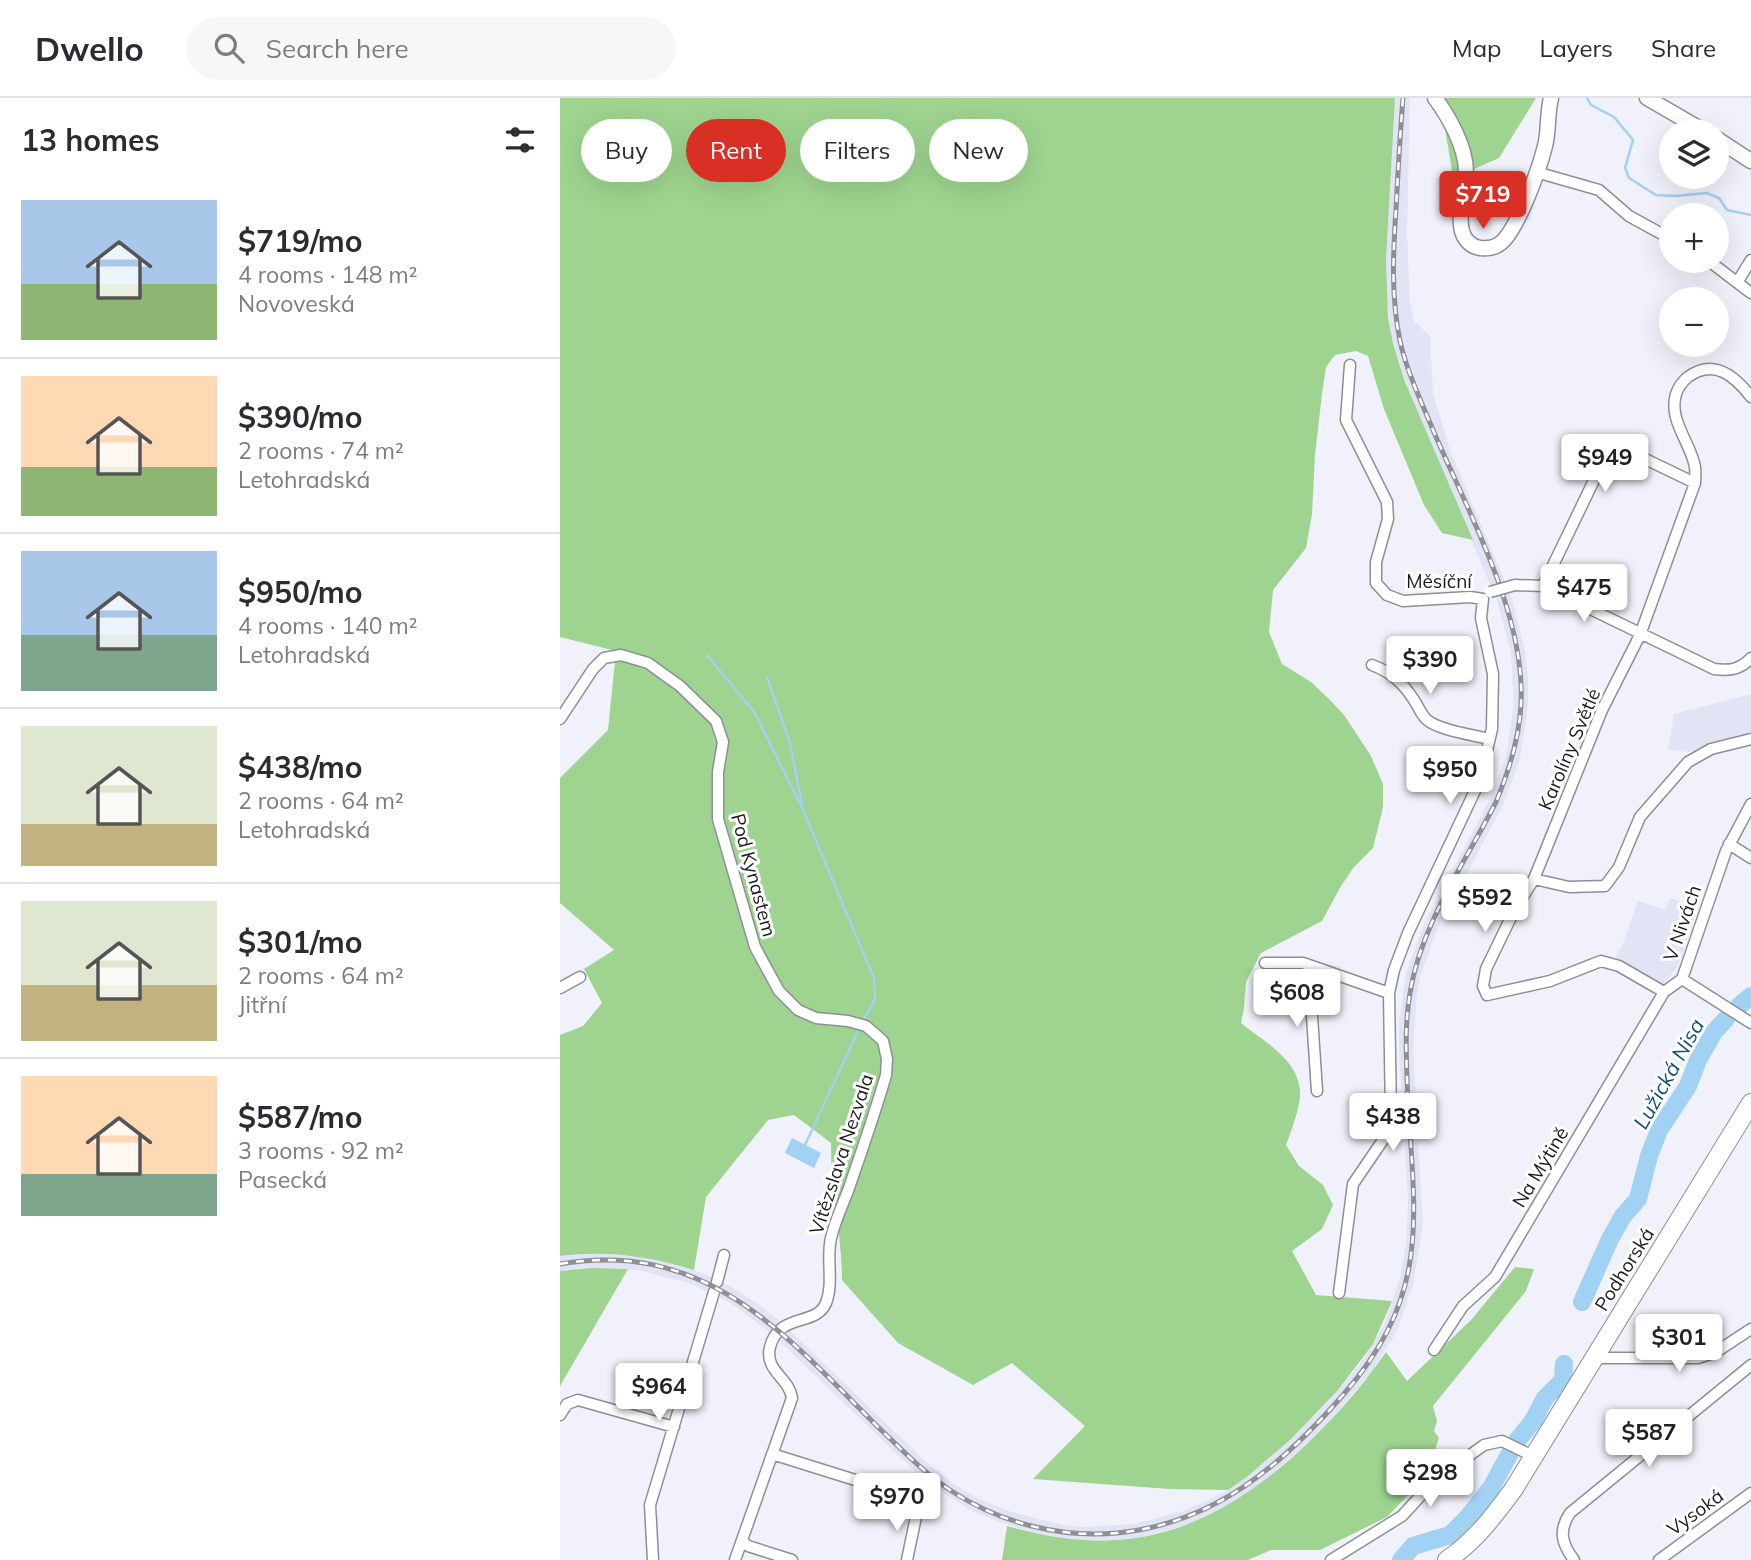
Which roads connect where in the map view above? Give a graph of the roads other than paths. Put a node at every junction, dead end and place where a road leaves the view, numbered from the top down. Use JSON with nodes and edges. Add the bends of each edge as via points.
{"nodes":[{"id":1,"x":1435,"y":98,"type":"edge"},
{"id":2,"x":1551,"y":98,"type":"edge"},
{"id":3,"x":1647,"y":98,"type":"edge"},
{"id":4,"x":1683,"y":119,"type":"edge"},
{"id":5,"x":1729,"y":147,"type":"edge"},
{"id":6,"x":1751,"y":161,"type":"edge"},
{"id":7,"x":1536,"y":172,"type":"junction"},
{"id":8,"x":1659,"y":232,"type":"edge"},
{"id":9,"x":1751,"y":260,"type":"edge"},
{"id":10,"x":1726,"y":273,"type":"edge"},
{"id":11,"x":1738,"y":281,"type":"junction"},
{"id":12,"x":1751,"y":293,"type":"edge"},
{"id":13,"x":1350,"y":365,"type":"dead end"},
{"id":14,"x":1751,"y":397,"type":"edge"},
{"id":15,"x":1695,"y":483,"type":"junction"},
{"id":16,"x":1543,"y":586,"type":"junction"},
{"id":17,"x":1486,"y":596,"type":"junction"},
{"id":18,"x":1640,"y":635,"type":"junction"},
{"id":19,"x":1751,"y":658,"type":"edge"},
{"id":20,"x":1372,"y":665,"type":"dead end"},
{"id":21,"x":560,"y":719,"type":"edge"},
{"id":22,"x":1489,"y":739,"type":"junction"},
{"id":23,"x":1751,"y":739,"type":"edge"},
{"id":24,"x":1751,"y":804,"type":"edge"},
{"id":25,"x":1729,"y":844,"type":"junction"},
{"id":26,"x":1751,"y":858,"type":"edge"},
{"id":27,"x":1534,"y":879,"type":"junction"},
{"id":28,"x":1265,"y":963,"type":"dead end"},
{"id":29,"x":1314,"y":967,"type":"junction"},
{"id":30,"x":580,"y":977,"type":"dead end"},
{"id":31,"x":1682,"y":979,"type":"junction"},
{"id":32,"x":560,"y":988,"type":"edge"},
{"id":33,"x":779,"y":991,"type":"joint"},
{"id":34,"x":1664,"y":992,"type":"junction"},
{"id":35,"x":1389,"y":993,"type":"junction"},
{"id":36,"x":1751,"y":1023,"type":"edge"},
{"id":37,"x":1317,"y":1091,"type":"dead end"},
{"id":38,"x":1751,"y":1103,"type":"edge"},
{"id":39,"x":724,"y":1255,"type":"dead end"},
{"id":40,"x":1339,"y":1293,"type":"dead end"},
{"id":41,"x":1751,"y":1329,"type":"edge"},
{"id":42,"x":1434,"y":1350,"type":"dead end"},
{"id":43,"x":1594,"y":1358,"type":"junction"},
{"id":44,"x":1751,"y":1365,"type":"edge"},
{"id":45,"x":560,"y":1415,"type":"edge"},
{"id":46,"x":674,"y":1427,"type":"junction"},
{"id":47,"x":1528,"y":1453,"type":"junction"},
{"id":48,"x":772,"y":1454,"type":"junction"},
{"id":49,"x":1751,"y":1493,"type":"edge"},
{"id":50,"x":741,"y":1541,"type":"junction"},
{"id":51,"x":653,"y":1560,"type":"edge"},
{"id":52,"x":735,"y":1560,"type":"edge"},
{"id":53,"x":792,"y":1560,"type":"edge"},
{"id":54,"x":907,"y":1560,"type":"edge"},
{"id":55,"x":1331,"y":1560,"type":"edge"},
{"id":56,"x":1447,"y":1560,"type":"edge"},
{"id":57,"x":1574,"y":1560,"type":"edge"},
{"id":58,"x":1659,"y":1560,"type":"edge"}],
"edges":[{"from":1,"to":7,"type":"street","via":[[1461,149],[1466,170],[1461,230],[1475,247],[1490,248],[1506,239]]},
{"from":2,"to":7,"type":"street","via":[[1546,145]]},
{"from":3,"to":4,"type":"street"},
{"from":5,"to":6,"type":"street"},
{"from":7,"to":8,"type":"street","via":[[1599,190],[1629,216]]},
{"from":9,"to":11,"type":"street"},
{"from":10,"to":11,"type":"street"},
{"from":11,"to":12,"type":"street"},
{"from":13,"to":17,"type":"street","name":"Měsíční","via":[[1346,420],[1387,502],[1376,583],[1387,595],[1403,601]]},
{"from":14,"to":15,"type":"street","via":[[1735,378],[1717,369],[1696,372],[1683,382],[1675,395],[1676,417],[1696,467]]},
{"from":15,"to":16,"type":"street","via":[[1612,443]]},
{"from":15,"to":18,"type":"street","name":"Karolíny Světlé"},
{"from":16,"to":17,"type":"street","name":"Měsíční","bridge":true,"via":[[1515,584]]},
{"from":16,"to":18,"type":"street","name":"Měsíční"},
{"from":17,"to":22,"type":"street","via":[[1481,618],[1493,674]]},
{"from":18,"to":19,"type":"street","name":"Měsíční","via":[[1714,669],[1729,671]]},
{"from":18,"to":27,"type":"street","name":"Karolíny Světlé","via":[[1602,710]]},
{"from":20,"to":22,"type":"street","via":[[1396,678],[1427,721]]},
{"from":21,"to":33,"type":"street","name":"Pod Kynastem","via":[[593,669],[604,658],[621,655],[648,663],[716,721],[723,742],[718,820],[755,947]]},
{"from":22,"to":35,"type":"street","via":[[1479,780],[1408,933]]},
{"from":23,"to":27,"type":"street","via":[[1711,749],[1688,762],[1640,817],[1619,867],[1605,886],[1570,887]]},
{"from":24,"to":25,"type":"street","name":"V Nivách"},
{"from":25,"to":26,"type":"street"},
{"from":25,"to":31,"type":"street","name":"V Nivách"},
{"from":27,"to":34,"type":"street","name":"Karolíny Světlé","via":[[1486,969],[1483,986],[1487,995],[1550,981],[1601,961]]},
{"from":28,"to":29,"type":"street"},
{"from":29,"to":35,"type":"street"},
{"from":29,"to":37,"type":"street","via":[[1311,1001]]},
{"from":30,"to":32,"type":"street"},
{"from":31,"to":34,"type":"street","name":"Na Mýtině"},
{"from":31,"to":36,"type":"street","name":"V Nivách"},
{"from":33,"to":48,"type":"street","name":"Vítězslava Nezvala","via":[[798,1010],[816,1018],[866,1026],[883,1041],[887,1059],[878,1101],[831,1239],[825,1305],[814,1315],[783,1327],[771,1345],[771,1366],[788,1385],[792,1398]]},
{"from":34,"to":42,"type":"street","name":"Na Mýtině","via":[[1495,1277],[1463,1306]]},
{"from":35,"to":40,"type":"street","via":[[1391,1116],[1383,1140],[1353,1184]]},
{"from":38,"to":43,"type":"main road","name":"Podhorská"},
{"from":39,"to":46,"type":"street"},
{"from":41,"to":43,"type":"street","via":[[1698,1358]]},
{"from":43,"to":47,"type":"main road","name":"Podhorská"},
{"from":44,"to":57,"type":"street","via":[[1575,1508],[1562,1531],[1564,1547]]},
{"from":45,"to":46,"type":"street","via":[[567,1404],[578,1399]]},
{"from":46,"to":51,"type":"street","via":[[650,1504]]},
{"from":47,"to":55,"type":"street","via":[[1509,1443],[1484,1445],[1435,1480],[1402,1516]]},
{"from":47,"to":56,"type":"main road","name":"Podhorská","via":[[1490,1521]]},
{"from":48,"to":50,"type":"street","name":"Vítězslava Nezvala"},
{"from":48,"to":54,"type":"street","via":[[900,1494],[913,1503],[917,1512]]},
{"from":49,"to":58,"type":"street","name":"Vysoká"},
{"from":50,"to":52,"type":"street","name":"Vítězslava Nezvala"},
{"from":50,"to":53,"type":"street"}]}
